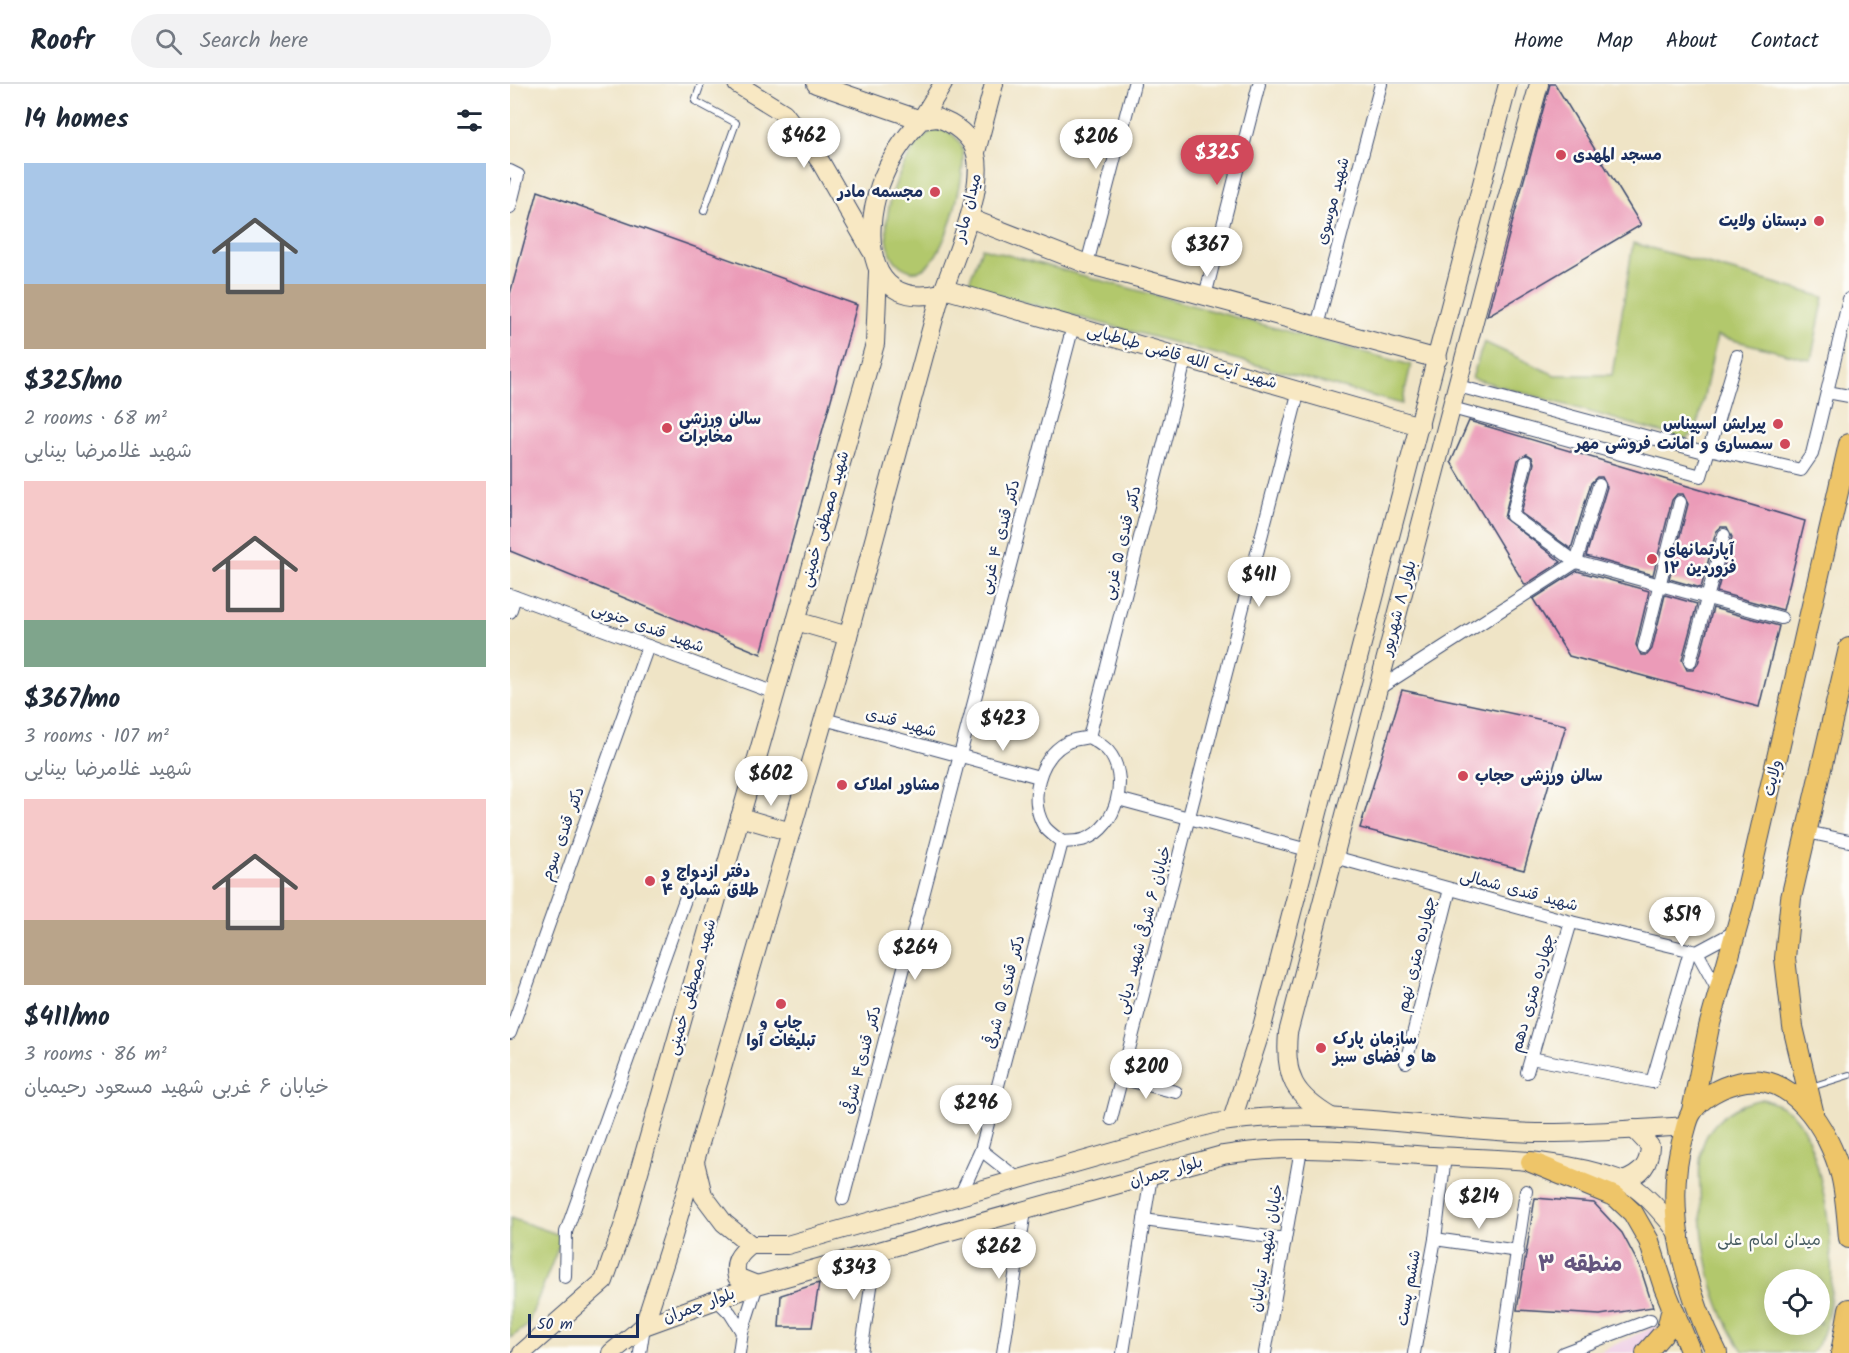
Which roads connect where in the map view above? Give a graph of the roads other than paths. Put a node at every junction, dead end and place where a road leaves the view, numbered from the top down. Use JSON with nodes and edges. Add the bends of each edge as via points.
{"nodes":[{"id":1,"x":701,"y":84,"type":"edge"},
{"id":2,"x":737,"y":84,"type":"edge"},
{"id":3,"x":816,"y":84,"type":"edge"},
{"id":4,"x":943,"y":84,"type":"edge"},
{"id":5,"x":994,"y":84,"type":"edge"},
{"id":6,"x":1134,"y":84,"type":"edge"},
{"id":7,"x":1259,"y":84,"type":"edge"},
{"id":8,"x":1381,"y":84,"type":"edge"},
{"id":9,"x":1508,"y":84,"type":"edge"},
{"id":10,"x":1539,"y":84,"type":"edge"},
{"id":11,"x":921,"y":120,"type":"junction"},
{"id":12,"x":976,"y":152,"type":"junction"},
{"id":13,"x":510,"y":171,"type":"edge"},
{"id":14,"x":510,"y":207,"type":"edge"},
{"id":15,"x":704,"y":210,"type":"dead end"},
{"id":16,"x":969,"y":218,"type":"junction"},
{"id":17,"x":872,"y":251,"type":"junction"},
{"id":18,"x":1087,"y":264,"type":"junction"},
{"id":19,"x":1460,"y":264,"type":"junction"},
{"id":20,"x":1487,"y":271,"type":"junction"},
{"id":21,"x":878,"y":272,"type":"junction"},
{"id":22,"x":942,"y":291,"type":"junction"},
{"id":23,"x":1205,"y":296,"type":"junction"},
{"id":24,"x":1849,"y":299,"type":"edge"},
{"id":25,"x":1317,"y":326,"type":"junction"},
{"id":26,"x":1072,"y":327,"type":"junction"},
{"id":27,"x":1737,"y":356,"type":"dead end"},
{"id":28,"x":1186,"y":357,"type":"junction"},
{"id":29,"x":1430,"y":357,"type":"junction"},
{"id":30,"x":1458,"y":386,"type":"junction"},
{"id":31,"x":1299,"y":390,"type":"junction"},
{"id":32,"x":1827,"y":392,"type":"junction"},
{"id":33,"x":1849,"y":396,"type":"edge"},
{"id":34,"x":1452,"y":408,"type":"junction"},
{"id":35,"x":1411,"y":423,"type":"junction"},
{"id":36,"x":1849,"y":444,"type":"edge"},
{"id":37,"x":1709,"y":451,"type":"junction"},
{"id":38,"x":1526,"y":462,"type":"dead end"},
{"id":39,"x":1599,"y":484,"type":"dead end"},
{"id":40,"x":1680,"y":502,"type":"dead end"},
{"id":41,"x":1724,"y":535,"type":"dead end"},
{"id":42,"x":1576,"y":562,"type":"junction"},
{"id":43,"x":1660,"y":585,"type":"junction"},
{"id":44,"x":1377,"y":589,"type":"junction"},
{"id":45,"x":513,"y":596,"type":"edge"},
{"id":46,"x":1403,"y":596,"type":"junction"},
{"id":47,"x":1707,"y":598,"type":"junction"},
{"id":48,"x":510,"y":612,"type":"edge"},
{"id":49,"x":1781,"y":618,"type":"dead end"},
{"id":50,"x":796,"y":621,"type":"junction"},
{"id":51,"x":848,"y":636,"type":"junction"},
{"id":52,"x":648,"y":646,"type":"junction"},
{"id":53,"x":1644,"y":647,"type":"dead end"},
{"id":54,"x":1849,"y":648,"type":"edge"},
{"id":55,"x":1690,"y":662,"type":"dead end"},
{"id":56,"x":1378,"y":689,"type":"junction"},
{"id":57,"x":775,"y":693,"type":"junction"},
{"id":58,"x":824,"y":719,"type":"junction"},
{"id":59,"x":1089,"y":737,"type":"junction"},
{"id":60,"x":959,"y":755,"type":"junction"},
{"id":61,"x":1039,"y":777,"type":"junction"},
{"id":62,"x":1118,"y":799,"type":"junction"},
{"id":63,"x":740,"y":817,"type":"junction"},
{"id":64,"x":1190,"y":819,"type":"junction"},
{"id":65,"x":791,"y":832,"type":"junction"},
{"id":66,"x":1807,"y":832,"type":"junction"},
{"id":67,"x":1849,"y":841,"type":"edge"},
{"id":68,"x":1062,"y":842,"type":"junction"},
{"id":69,"x":1308,"y":850,"type":"junction"},
{"id":70,"x":1334,"y":857,"type":"junction"},
{"id":71,"x":724,"y":874,"type":"junction"},
{"id":72,"x":1450,"y":889,"type":"junction"},
{"id":73,"x":1570,"y":922,"type":"junction"},
{"id":74,"x":1736,"y":931,"type":"junction"},
{"id":75,"x":1286,"y":935,"type":"junction"},
{"id":76,"x":1312,"y":942,"type":"junction"},
{"id":77,"x":1693,"y":951,"type":"junction"},
{"id":78,"x":1719,"y":992,"type":"junction"},
{"id":79,"x":510,"y":1033,"type":"edge"},
{"id":80,"x":1531,"y":1058,"type":"junction"},
{"id":81,"x":1406,"y":1062,"type":"dead end"},
{"id":82,"x":1527,"y":1072,"type":"dead end"},
{"id":83,"x":1849,"y":1075,"type":"edge"},
{"id":84,"x":1122,"y":1078,"type":"junction"},
{"id":85,"x":1807,"y":1088,"type":"junction"},
{"id":86,"x":1176,"y":1092,"type":"dead end"},
{"id":87,"x":1332,"y":1117,"type":"junction"},
{"id":88,"x":1690,"y":1118,"type":"junction"},
{"id":89,"x":1111,"y":1119,"type":"dead end"},
{"id":90,"x":1815,"y":1119,"type":"junction"},
{"id":91,"x":1232,"y":1120,"type":"junction"},
{"id":92,"x":1634,"y":1129,"type":"junction"},
{"id":93,"x":1301,"y":1149,"type":"junction"},
{"id":94,"x":981,"y":1150,"type":"junction"},
{"id":95,"x":1445,"y":1156,"type":"junction"},
{"id":96,"x":695,"y":1162,"type":"junction"},
{"id":97,"x":1531,"y":1162,"type":"junction"},
{"id":98,"x":1151,"y":1176,"type":"junction"},
{"id":99,"x":1018,"y":1179,"type":"junction"},
{"id":100,"x":1845,"y":1179,"type":"edge"},
{"id":101,"x":1624,"y":1181,"type":"junction"},
{"id":102,"x":1526,"y":1191,"type":"dead end"},
{"id":103,"x":960,"y":1196,"type":"junction"},
{"id":104,"x":843,"y":1199,"type":"dead end"},
{"id":105,"x":1025,"y":1211,"type":"junction"},
{"id":106,"x":1144,"y":1220,"type":"junction"},
{"id":107,"x":1680,"y":1237,"type":"junction"},
{"id":108,"x":1849,"y":1238,"type":"edge"},
{"id":109,"x":1285,"y":1239,"type":"junction"},
{"id":110,"x":1435,"y":1239,"type":"junction"},
{"id":111,"x":751,"y":1245,"type":"junction"},
{"id":112,"x":1518,"y":1251,"type":"junction"},
{"id":113,"x":876,"y":1254,"type":"junction"},
{"id":114,"x":565,"y":1277,"type":"dead end"},
{"id":115,"x":757,"y":1285,"type":"junction"},
{"id":116,"x":716,"y":1299,"type":"junction"},
{"id":117,"x":1672,"y":1308,"type":"junction"},
{"id":118,"x":1849,"y":1310,"type":"edge"},
{"id":119,"x":1650,"y":1320,"type":"dead end"},
{"id":120,"x":644,"y":1326,"type":"junction"},
{"id":121,"x":742,"y":1332,"type":"junction"},
{"id":122,"x":1847,"y":1332,"type":"edge"},
{"id":123,"x":522,"y":1353,"type":"edge"},
{"id":124,"x":611,"y":1353,"type":"edge"},
{"id":125,"x":640,"y":1353,"type":"edge"},
{"id":126,"x":739,"y":1353,"type":"edge"},
{"id":127,"x":861,"y":1353,"type":"edge"},
{"id":128,"x":1003,"y":1353,"type":"edge"},
{"id":129,"x":1124,"y":1353,"type":"edge"},
{"id":130,"x":1265,"y":1353,"type":"edge"},
{"id":131,"x":1414,"y":1353,"type":"edge"},
{"id":132,"x":1502,"y":1353,"type":"edge"},
{"id":133,"x":1563,"y":1353,"type":"edge"},
{"id":134,"x":1646,"y":1353,"type":"edge"},
{"id":135,"x":1691,"y":1353,"type":"edge"},
{"id":136,"x":1717,"y":1353,"type":"edge"},
{"id":137,"x":1841,"y":1353,"type":"edge"}],
"edges":[{"from":1,"to":15,"type":"lane","via":[[695,101],[736,123]]},
{"from":2,"to":17,"type":"main road","via":[[784,113],[820,161]]},
{"from":3,"to":11,"type":"main road","name":"میدان مادر"},
{"from":4,"to":11,"type":"main road"},
{"from":5,"to":12,"type":"main road"},
{"from":6,"to":18,"type":"street"},
{"from":7,"to":23,"type":"street"},
{"from":8,"to":25,"type":"street","name":"شهید موسوی"},
{"from":9,"to":19,"type":"main road","name":"بلوار ۸ شهریور"},
{"from":10,"to":20,"type":"main road","name":"بلوار ۸ شهریور"},
{"from":11,"to":12,"type":"main road","name":"میدان مادر","via":[[937,118],[952,123]]},
{"from":11,"to":17,"type":"main road","via":[[903,138],[880,186],[872,218]]},
{"from":12,"to":16,"type":"main road","name":"میدان مادر","via":[[978,170]]},
{"from":13,"to":14,"type":"street","via":[[518,175]]},
{"from":16,"to":18,"type":"main road"},
{"from":16,"to":22,"type":"main road","name":"میدان مادر"},
{"from":17,"to":21,"type":"main road"},
{"from":18,"to":23,"type":"main road"},
{"from":19,"to":20,"type":"main road"},
{"from":19,"to":29,"type":"main road","name":"بلوار ۸ شهریور"},
{"from":20,"to":30,"type":"main road","name":"بلوار ۸ شهریور"},
{"from":21,"to":22,"type":"main road","via":[[889,287],[903,293],[922,298]]},
{"from":21,"to":50,"type":"main road","name":"شهید مصطفی خمینی","via":[[876,344]]},
{"from":22,"to":26,"type":"main road","name":"شهید آیت الله قاضی طباطبایی"},
{"from":22,"to":51,"type":"main road"},
{"from":23,"to":25,"type":"main road"},
{"from":24,"to":32,"type":"street"},
{"from":25,"to":29,"type":"main road"},
{"from":26,"to":28,"type":"main road","name":"شهید آیت الله قاضی طباطبایی"},
{"from":26,"to":60,"type":"street","name":"دکتر قندی ۴ غربی"},
{"from":27,"to":37,"type":"street"},
{"from":28,"to":31,"type":"main road","name":"شهید آیت الله قاضی طباطبایی"},
{"from":28,"to":59,"type":"street","name":"دکتر قندی ۵ غربی"},
{"from":29,"to":35,"type":"main road","name":"بلوار ۸ شهریور"},
{"from":30,"to":34,"type":"main road","name":"بلوار ۸ شهریور"},
{"from":30,"to":37,"type":"street"},
{"from":31,"to":35,"type":"main road","name":"شهید آیت الله قاضی طباطبایی"},
{"from":31,"to":64,"type":"street","name":"خیابان ۶ شرقی شهید دیانی"},
{"from":32,"to":33,"type":"street"},
{"from":32,"to":37,"type":"street","via":[[1812,454],[1800,470]]},
{"from":34,"to":37,"type":"street","via":[[1701,476]]},
{"from":34,"to":46,"type":"main road","name":"بلوار ۸ شهریور"},
{"from":35,"to":44,"type":"main road","name":"بلوار ۸ شهریور"},
{"from":36,"to":74,"type":"main road","name":"ولایت"},
{"from":38,"to":42,"type":"street","via":[[1512,516]]},
{"from":39,"to":42,"type":"street"},
{"from":40,"to":43,"type":"street"},
{"from":41,"to":47,"type":"street"},
{"from":42,"to":43,"type":"street"},
{"from":42,"to":56,"type":"street"},
{"from":43,"to":47,"type":"street"},
{"from":43,"to":53,"type":"street"},
{"from":44,"to":46,"type":"main road"},
{"from":44,"to":69,"type":"main road","name":"بلوار ۸ شهریور"},
{"from":45,"to":48,"type":"street"},
{"from":45,"to":52,"type":"street","name":"شهید قندی جنوبی"},
{"from":46,"to":56,"type":"main road","name":"بلوار ۸ شهریور"},
{"from":47,"to":49,"type":"street"},
{"from":47,"to":55,"type":"street"},
{"from":50,"to":51,"type":"main road"},
{"from":50,"to":57,"type":"main road","name":"شهید مصطفی خمینی"},
{"from":51,"to":58,"type":"main road"},
{"from":52,"to":57,"type":"street","name":"شهید قندی جنوبی"},
{"from":52,"to":79,"type":"street","name":"دکتر قندی سوم"},
{"from":54,"to":66,"type":"main road"},
{"from":56,"to":70,"type":"main road","name":"بلوار ۸ شهریور"},
{"from":57,"to":63,"type":"main road","name":"شهید مصطفی خمینی"},
{"from":58,"to":60,"type":"street","name":"شهید قندی"},
{"from":58,"to":65,"type":"main road"},
{"from":59,"to":61,"type":"street","via":[[1067,742],[1048,758]]},
{"from":59,"to":62,"type":"street","via":[[1109,751],[1119,775]]},
{"from":60,"to":61,"type":"street","name":"شهید قندی"},
{"from":60,"to":104,"type":"street","name":"دکتر قندی۴ شرقی"},
{"from":61,"to":68,"type":"street","via":[[1036,804],[1044,827]]},
{"from":62,"to":64,"type":"street"},
{"from":62,"to":68,"type":"street","via":[[1106,824],[1086,839]]},
{"from":63,"to":65,"type":"main road"},
{"from":63,"to":71,"type":"main road","name":"شهید مصطفی خمینی"},
{"from":64,"to":69,"type":"street"},
{"from":64,"to":84,"type":"street","name":"خیابان ۶ شرقی شهید دیانی"},
{"from":65,"to":96,"type":"main road"},
{"from":66,"to":67,"type":"street"},
{"from":66,"to":85,"type":"main road","via":[[1791,898],[1785,960],[1793,1027]]},
{"from":68,"to":94,"type":"street","name":"دکتر قندی ۵ شرقی"},
{"from":69,"to":75,"type":"main road","name":"بلوار ۸ شهریور"},
{"from":70,"to":72,"type":"street","name":"شهید قندی شمالی"},
{"from":70,"to":76,"type":"main road","name":"بلوار ۸ شهریور"},
{"from":71,"to":114,"type":"street","via":[[688,891],[566,1232]]},
{"from":71,"to":123,"type":"main road","name":"شهید مصطفی خمینی","via":[[625,1221],[604,1281]]},
{"from":72,"to":73,"type":"street","name":"شهید قندی شمالی"},
{"from":72,"to":81,"type":"street","name":"چهارده متری نهم"},
{"from":73,"to":77,"type":"street","name":"شهید قندی شمالی"},
{"from":73,"to":80,"type":"street","name":"چهارده متری دهم"},
{"from":74,"to":77,"type":"street"},
{"from":74,"to":78,"type":"main road","name":"ولایت"},
{"from":75,"to":76,"type":"main road"},
{"from":75,"to":91,"type":"main road","name":"بلوار ۸ شهریور"},
{"from":76,"to":87,"type":"main road","name":"بلوار ۸ شهریور","via":[[1285,1059],[1293,1084],[1309,1104]]},
{"from":77,"to":78,"type":"street"},
{"from":77,"to":80,"type":"street","via":[[1652,1082]]},
{"from":78,"to":88,"type":"main road","name":"ولایت"},
{"from":80,"to":82,"type":"street","name":"چهارده متری دهم"},
{"from":83,"to":85,"type":"lane"},
{"from":84,"to":86,"type":"street"},
{"from":84,"to":89,"type":"street","name":"خیابان ۶ شرقی شهید دیانی"},
{"from":85,"to":90,"type":"main road"},
{"from":87,"to":91,"type":"main road","name":"بلوار چمران","via":[[1263,1115]]},
{"from":87,"to":92,"type":"main road","name":"بلوار چمران","via":[[1536,1133]]},
{"from":88,"to":90,"type":"main road","via":[[1720,1088],[1746,1080],[1774,1083],[1798,1097]]},
{"from":88,"to":92,"type":"main road","name":"بلوار چمران"},
{"from":88,"to":107,"type":"main road","name":"ولایت","via":[[1677,1160],[1674,1196]]},
{"from":90,"to":100,"type":"main road"},
{"from":91,"to":99,"type":"main road","name":"بلوار چمران"},
{"from":92,"to":101,"type":"main road","via":[[1650,1146],[1649,1161],[1639,1174]]},
{"from":93,"to":95,"type":"main road","name":"بلوار چمران"},
{"from":93,"to":98,"type":"main road","name":"بلوار چمران","via":[[1265,1148],[1231,1154]]},
{"from":93,"to":109,"type":"street","name":"خیابان شهید تبیانیان"},
{"from":94,"to":99,"type":"street"},
{"from":94,"to":103,"type":"street","name":"دکتر قندی ۵ شرقی"},
{"from":95,"to":97,"type":"main road","name":"بلوار چمران"},
{"from":95,"to":110,"type":"street","name":"ششم پست"},
{"from":96,"to":111,"type":"main road","via":[[703,1195],[724,1223]]},
{"from":96,"to":120,"type":"main road"},
{"from":97,"to":101,"type":"main road","name":"بلوار چمران","via":[[1579,1167]]},
{"from":97,"to":117,"type":"main road","via":[[1616,1197],[1633,1214],[1649,1241]]},
{"from":98,"to":105,"type":"main road","name":"بلوار چمران"},
{"from":98,"to":106,"type":"street"},
{"from":99,"to":103,"type":"main road","name":"بلوار چمران"},
{"from":100,"to":108,"type":"main road"},
{"from":101,"to":107,"type":"main road","name":"بلوار چمران","via":[[1666,1216]]},
{"from":102,"to":112,"type":"street"},
{"from":103,"to":111,"type":"main road","name":"بلوار چمران","via":[[787,1245]]},
{"from":105,"to":113,"type":"main road","name":"بلوار چمران"},
{"from":105,"to":128,"type":"street"},
{"from":106,"to":109,"type":"street"},
{"from":106,"to":129,"type":"street"},
{"from":107,"to":136,"type":"main road","name":"ولایت","via":[[1688,1279]]},
{"from":109,"to":130,"type":"street","name":"خیابان شهید تبیانیان"},
{"from":110,"to":112,"type":"street"},
{"from":110,"to":131,"type":"street","name":"ششم پست"},
{"from":111,"to":115,"type":"main road","via":[[740,1254],[734,1267],[737,1277]]},
{"from":112,"to":132,"type":"street"},
{"from":113,"to":115,"type":"main road","name":"بلوار چمران"},
{"from":113,"to":127,"type":"street"},
{"from":115,"to":116,"type":"main road","name":"بلوار چمران"},
{"from":115,"to":121,"type":"street"},
{"from":116,"to":120,"type":"main road","name":"بلوار چمران"},
{"from":116,"to":121,"type":"street"},
{"from":117,"to":134,"type":"main road","via":[[1667,1329]]},
{"from":117,"to":135,"type":"main road"},
{"from":118,"to":122,"type":"main road"},
{"from":119,"to":133,"type":"street"},
{"from":120,"to":124,"type":"main road"},
{"from":120,"to":125,"type":"street"},
{"from":121,"to":126,"type":"street"},
{"from":122,"to":137,"type":"main road"}]}
